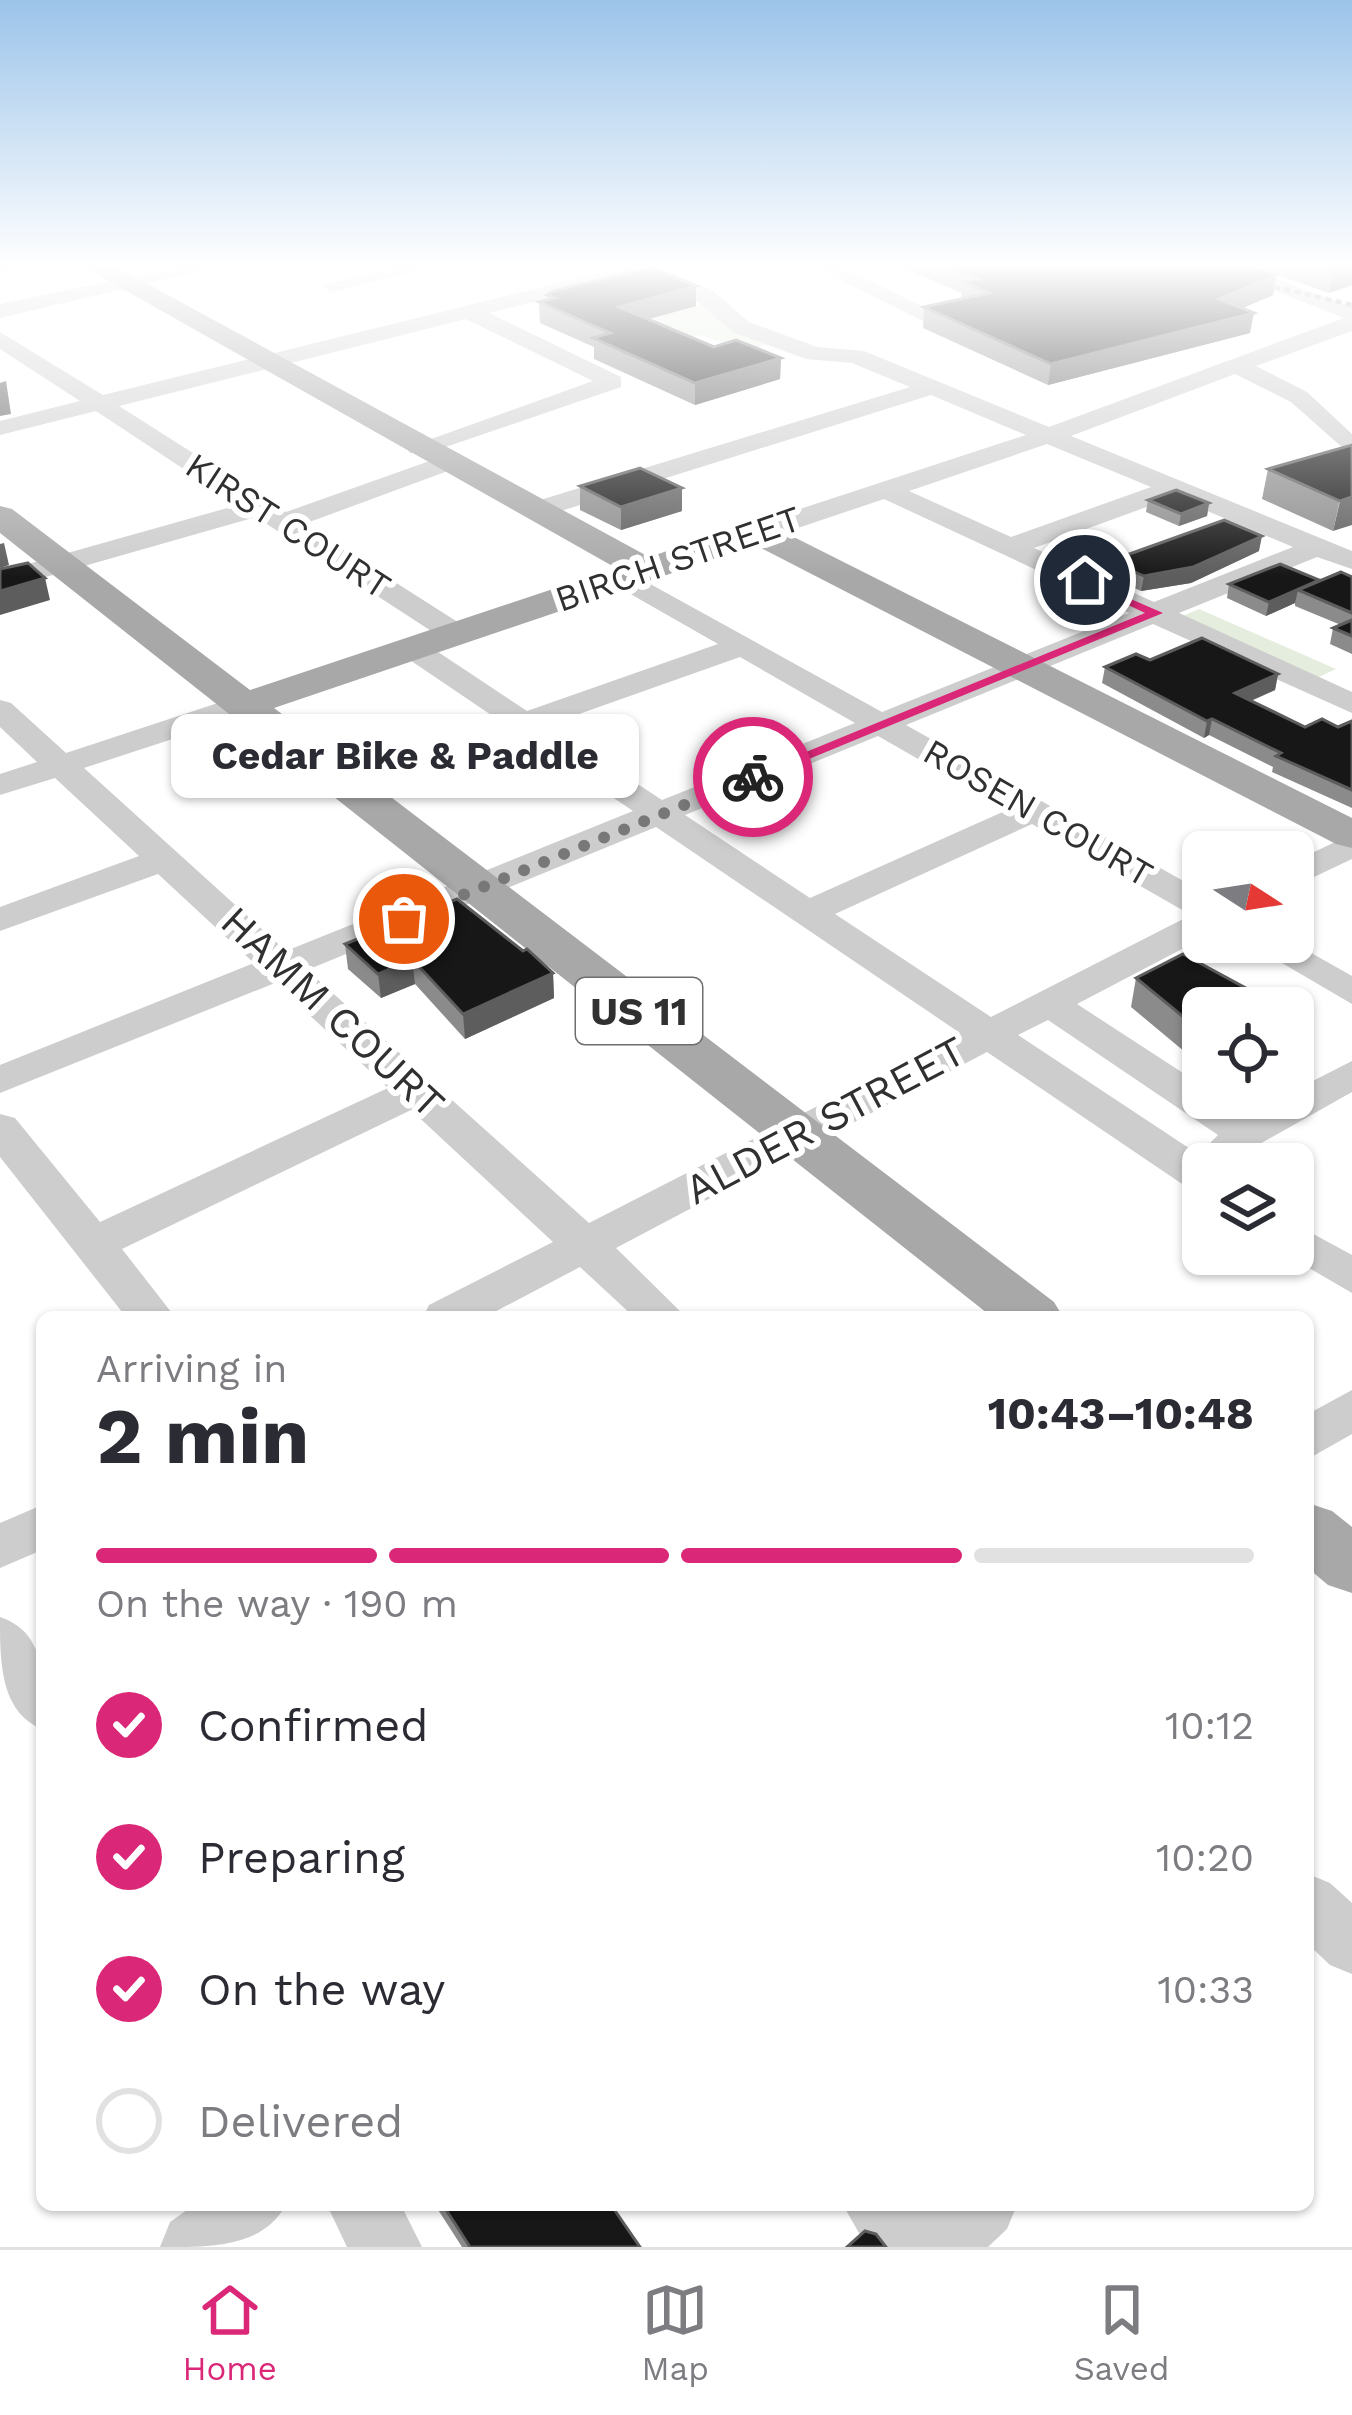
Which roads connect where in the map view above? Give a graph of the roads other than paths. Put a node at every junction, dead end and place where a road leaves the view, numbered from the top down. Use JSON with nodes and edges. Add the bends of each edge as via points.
{"nodes":[{"id":1,"x":46,"y":368,"type":"edge"},
{"id":2,"x":246,"y":368,"type":"edge"},
{"id":3,"x":275,"y":368,"type":"edge"},
{"id":4,"x":584,"y":368,"type":"edge"},
{"id":5,"x":883,"y":368,"type":"edge"},
{"id":6,"x":1232,"y":368,"type":"edge"},
{"id":7,"x":1241,"y":368,"type":"edge"},
{"id":8,"x":930,"y":388,"type":"junction"},
{"id":9,"x":101,"y":403,"type":"junction"},
{"id":10,"x":0,"y":428,"type":"edge"},
{"id":11,"x":1047,"y":436,"type":"junction"},
{"id":12,"x":1352,"y":448,"type":"edge"},
{"id":13,"x":433,"y":456,"type":"junction"},
{"id":14,"x":1174,"y":488,"type":"junction"},
{"id":15,"x":886,"y":490,"type":"junction"},
{"id":16,"x":536,"y":510,"type":"junction"},
{"id":17,"x":0,"y":516,"type":"edge"},
{"id":18,"x":269,"y":516,"type":"junction"},
{"id":19,"x":758,"y":532,"type":"junction"},
{"id":20,"x":1013,"y":546,"type":"junction"},
{"id":21,"x":1317,"y":548,"type":"junction"},
{"id":22,"x":1352,"y":561,"type":"edge"},
{"id":23,"x":62,"y":563,"type":"junction"},
{"id":24,"x":635,"y":574,"type":"junction"},
{"id":25,"x":0,"y":581,"type":"edge"},
{"id":26,"x":1156,"y":613,"type":"junction"},
{"id":27,"x":456,"y":634,"type":"junction"},
{"id":28,"x":743,"y":646,"type":"junction"},
{"id":29,"x":412,"y":648,"type":"junction"},
{"id":30,"x":1024,"y":667,"type":"junction"},
{"id":31,"x":1352,"y":667,"type":"edge"},
{"id":32,"x":1311,"y":685,"type":"junction"},
{"id":33,"x":244,"y":704,"type":"junction"},
{"id":34,"x":1352,"y":704,"type":"edge"},
{"id":35,"x":0,"y":710,"type":"edge"},
{"id":36,"x":528,"y":722,"type":"junction"},
{"id":37,"x":882,"y":725,"type":"junction"},
{"id":38,"x":63,"y":765,"type":"junction"},
{"id":39,"x":0,"y":785,"type":"edge"},
{"id":40,"x":1034,"y":810,"type":"junction"},
{"id":41,"x":665,"y":813,"type":"junction"},
{"id":42,"x":1352,"y":835,"type":"edge"},
{"id":43,"x":1352,"y":845,"type":"edge"},
{"id":44,"x":165,"y":859,"type":"junction"},
{"id":45,"x":1314,"y":865,"type":"edge"},
{"id":46,"x":481,"y":888,"type":"junction"},
{"id":47,"x":1182,"y":895,"type":"edge"},
{"id":48,"x":809,"y":912,"type":"junction"},
{"id":49,"x":0,"y":920,"type":"edge"},
{"id":50,"x":1182,"y":933,"type":"edge"},
{"id":51,"x":1301,"y":963,"type":"edge"},
{"id":52,"x":286,"y":968,"type":"junction"},
{"id":53,"x":1352,"y":992,"type":"edge"},
{"id":54,"x":1049,"y":1003,"type":"junction"},
{"id":55,"x":992,"y":1033,"type":"junction"},
{"id":56,"x":1352,"y":1074,"type":"edge"},
{"id":57,"x":0,"y":1080,"type":"edge"},
{"id":58,"x":1182,"y":1084,"type":"edge"},
{"id":59,"x":1314,"y":1087,"type":"edge"},
{"id":60,"x":418,"y":1090,"type":"junction"},
{"id":61,"x":0,"y":1128,"type":"edge"},
{"id":62,"x":798,"y":1134,"type":"junction"},
{"id":63,"x":1182,"y":1164,"type":"edge"},
{"id":64,"x":93,"y":1244,"type":"junction"},
{"id":65,"x":584,"y":1246,"type":"junction"},
{"id":66,"x":1314,"y":1252,"type":"edge"},
{"id":67,"x":1352,"y":1276,"type":"edge"},
{"id":68,"x":147,"y":1311,"type":"edge"},
{"id":69,"x":458,"y":1311,"type":"edge"},
{"id":70,"x":656,"y":1311,"type":"edge"},
{"id":71,"x":1025,"y":1311,"type":"edge"},
{"id":72,"x":1352,"y":1408,"type":"edge"},
{"id":73,"x":1314,"y":1436,"type":"edge"},
{"id":74,"x":36,"y":1529,"type":"edge"},
{"id":75,"x":1314,"y":1535,"type":"edge"},
{"id":76,"x":0,"y":1547,"type":"edge"},
{"id":77,"x":1352,"y":1565,"type":"edge"},
{"id":78,"x":0,"y":1640,"type":"edge"},
{"id":79,"x":36,"y":1694,"type":"edge"},
{"id":80,"x":244,"y":2211,"type":"edge"},
{"id":81,"x":365,"y":2211,"type":"edge"},
{"id":82,"x":883,"y":2211,"type":"edge"},
{"id":83,"x":976,"y":2211,"type":"edge"},
{"id":84,"x":195,"y":2247,"type":"edge"},
{"id":85,"x":387,"y":2247,"type":"edge"},
{"id":86,"x":911,"y":2247,"type":"edge"},
{"id":87,"x":936,"y":2247,"type":"edge"}],
"edges":[{"from":1,"to":9,"type":"street","name":"KIRST COURT"},
{"from":2,"to":9,"type":"street"},
{"from":3,"to":13,"type":"main road"},
{"from":4,"to":13,"type":"street","via":[[613,382]]},
{"from":5,"to":8,"type":"street"},
{"from":6,"to":11,"type":"street","name":"BIRCH STREET"},
{"from":7,"to":12,"type":"street","via":[[1299,397]]},
{"from":8,"to":11,"type":"street"},
{"from":8,"to":16,"type":"street"},
{"from":9,"to":10,"type":"street"},
{"from":9,"to":18,"type":"street","name":"KIRST COURT"},
{"from":11,"to":14,"type":"street"},
{"from":11,"to":15,"type":"street","name":"BIRCH STREET"},
{"from":13,"to":16,"type":"main road"},
{"from":13,"to":18,"type":"street"},
{"from":14,"to":20,"type":"street"},
{"from":14,"to":21,"type":"street"},
{"from":15,"to":19,"type":"street","name":"BIRCH STREET"},
{"from":15,"to":20,"type":"street"},
{"from":16,"to":24,"type":"main road"},
{"from":17,"to":23,"type":"main road"},
{"from":18,"to":23,"type":"street"},
{"from":18,"to":27,"type":"street","name":"KIRST COURT"},
{"from":19,"to":24,"type":"main road","name":"BIRCH STREET"},
{"from":19,"to":30,"type":"main road"},
{"from":20,"to":26,"type":"street"},
{"from":21,"to":22,"type":"street"},
{"from":21,"to":26,"type":"street"},
{"from":23,"to":25,"type":"street"},
{"from":23,"to":33,"type":"main road"},
{"from":24,"to":27,"type":"main road","name":"BIRCH STREET"},
{"from":24,"to":28,"type":"street","name":"ROSEN COURT"},
{"from":26,"to":30,"type":"street"},
{"from":26,"to":32,"type":"street"},
{"from":27,"to":29,"type":"main road","name":"BIRCH STREET"},
{"from":28,"to":36,"type":"street"},
{"from":28,"to":37,"type":"street","name":"ROSEN COURT"},
{"from":29,"to":33,"type":"main road","name":"BIRCH STREET"},
{"from":29,"to":36,"type":"street","name":"KIRST COURT"},
{"from":30,"to":37,"type":"street"},
{"from":30,"to":42,"type":"main road"},
{"from":31,"to":32,"type":"street"},
{"from":32,"to":34,"type":"street"},
{"from":33,"to":38,"type":"street","name":"BIRCH STREET"},
{"from":33,"to":46,"type":"main road","number":"US 11"},
{"from":35,"to":38,"type":"street","name":"HAMM COURT"},
{"from":36,"to":41,"type":"street","name":"KIRST COURT"},
{"from":37,"to":40,"type":"street","name":"ROSEN COURT"},
{"from":37,"to":41,"type":"street"},
{"from":38,"to":39,"type":"street","name":"BIRCH STREET"},
{"from":38,"to":44,"type":"street","name":"HAMM COURT"},
{"from":40,"to":47,"type":"street","name":"ROSEN COURT"},
{"from":40,"to":48,"type":"street"},
{"from":41,"to":46,"type":"street"},
{"from":41,"to":48,"type":"street","name":"KIRST COURT"},
{"from":43,"to":45,"type":"street"},
{"from":44,"to":49,"type":"street"},
{"from":44,"to":52,"type":"street","name":"HAMM COURT"},
{"from":46,"to":52,"type":"street"},
{"from":46,"to":62,"type":"main road","number":"US 11"},
{"from":48,"to":55,"type":"street","name":"KIRST COURT"},
{"from":50,"to":54,"type":"street","name":"ALDER STREET"},
{"from":51,"to":53,"type":"street"},
{"from":52,"to":57,"type":"street"},
{"from":52,"to":60,"type":"street","name":"HAMM COURT"},
{"from":54,"to":55,"type":"street","name":"ALDER STREET"},
{"from":54,"to":58,"type":"street"},
{"from":55,"to":62,"type":"street","name":"ALDER STREET"},
{"from":55,"to":63,"type":"street","name":"KIRST COURT"},
{"from":56,"to":59,"type":"street"},
{"from":60,"to":64,"type":"street"},
{"from":60,"to":65,"type":"street","name":"HAMM COURT"},
{"from":61,"to":64,"type":"street"},
{"from":62,"to":65,"type":"street","name":"ALDER STREET"},
{"from":62,"to":71,"type":"main road","number":"US 11"},
{"from":64,"to":68,"type":"street"},
{"from":65,"to":69,"type":"street","name":"ALDER STREET"},
{"from":65,"to":70,"type":"street","name":"HAMM COURT"},
{"from":66,"to":67,"type":"street"},
{"from":72,"to":73,"type":"street"},
{"from":74,"to":76,"type":"street"},
{"from":75,"to":77,"type":"main road"},
{"from":78,"to":79,"type":"street"},
{"from":80,"to":84,"type":"street"},
{"from":81,"to":85,"type":"street"},
{"from":82,"to":86,"type":"street"},
{"from":83,"to":87,"type":"street"}]}
